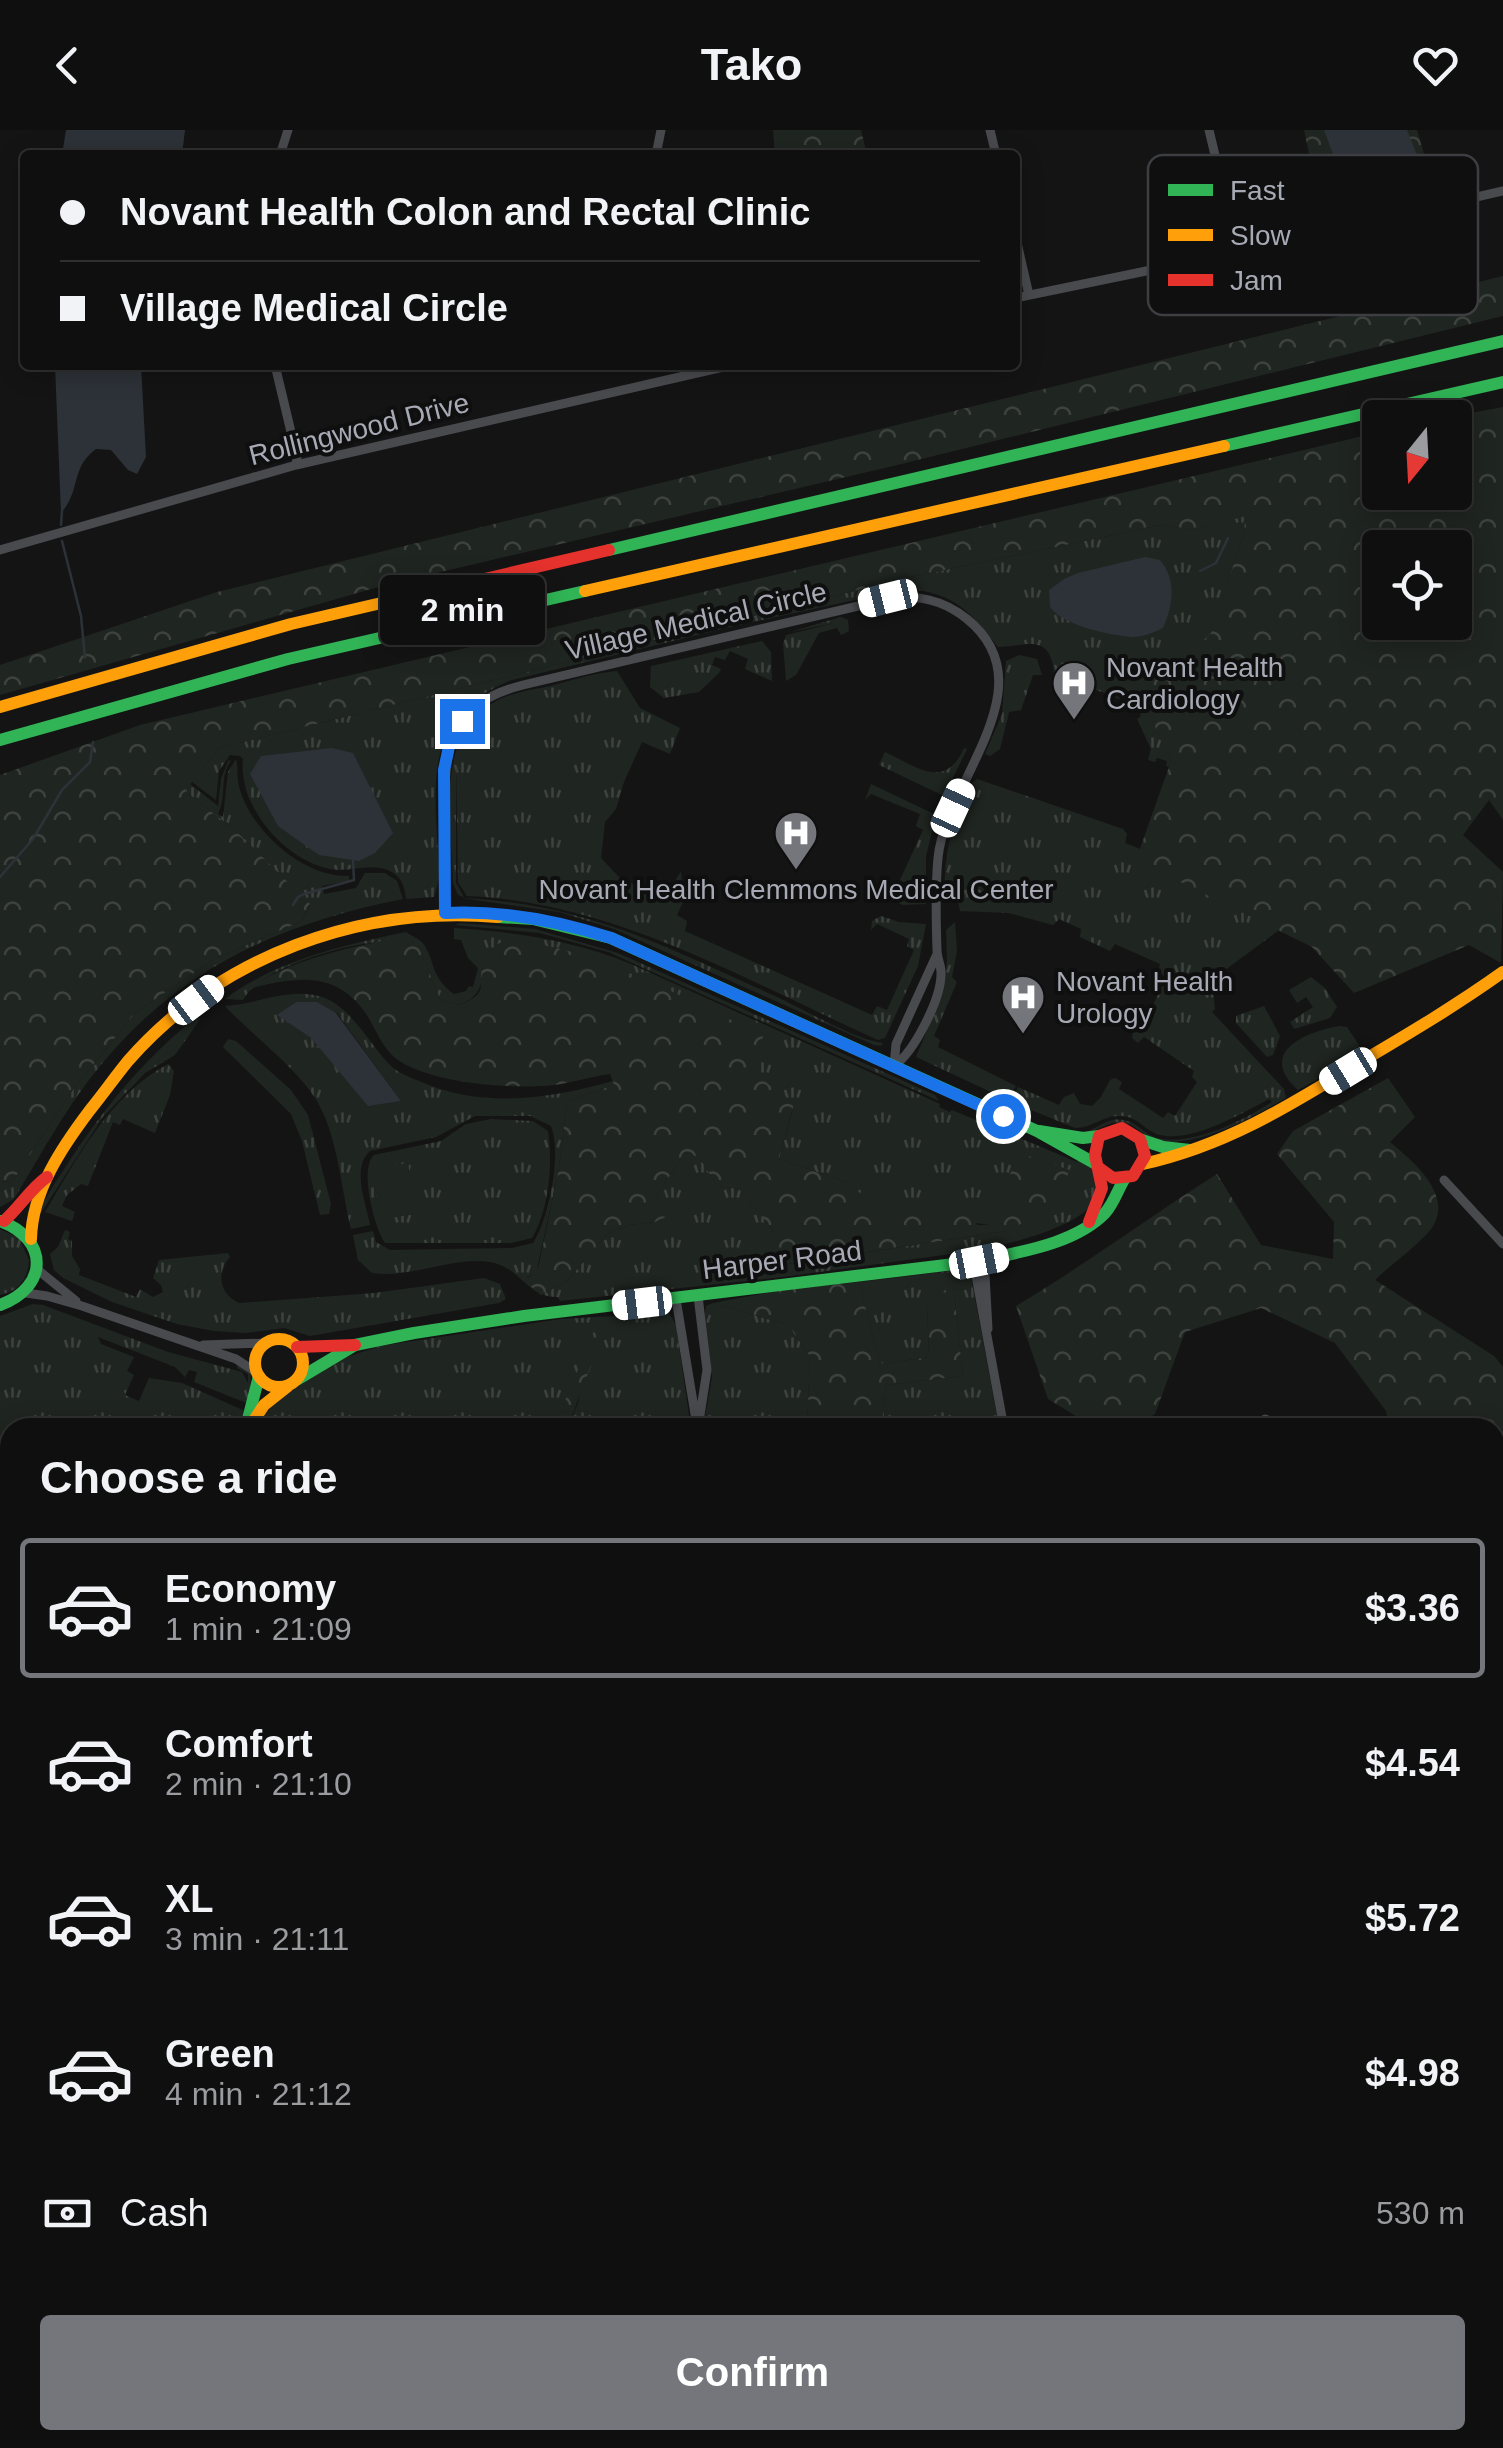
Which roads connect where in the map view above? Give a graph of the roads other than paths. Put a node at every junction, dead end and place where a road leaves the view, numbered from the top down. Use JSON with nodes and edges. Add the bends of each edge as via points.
{"nodes":[{"id":1,"x":1209,"y":130,"type":"edge"},
{"id":2,"x":1215,"y":155,"type":"edge"},
{"id":3,"x":1503,"y":191,"type":"edge"},
{"id":4,"x":1478,"y":197,"type":"edge"},
{"id":5,"x":1020,"y":254,"type":"edge"},
{"id":6,"x":1148,"y":271,"type":"edge"},
{"id":7,"x":1030,"y":295,"type":"junction"},
{"id":8,"x":1020,"y":297,"type":"edge"},
{"id":9,"x":1503,"y":341,"type":"edge"},
{"id":10,"x":276,"y":370,"type":"edge"},
{"id":11,"x":687,"y":370,"type":"edge"},
{"id":12,"x":1503,"y":382,"type":"edge"},
{"id":13,"x":296,"y":466,"type":"junction"},
{"id":14,"x":0,"y":550,"type":"edge"},
{"id":15,"x":0,"y":707,"type":"edge"},
{"id":16,"x":0,"y":740,"type":"edge"},
{"id":17,"x":445,"y":913,"type":"junction"},
{"id":18,"x":937,"y":954,"type":"junction"},
{"id":19,"x":1503,"y":972,"type":"edge"},
{"id":20,"x":894,"y":1066,"type":"junction"},
{"id":21,"x":1037,"y":1131,"type":"junction"},
{"id":22,"x":1099,"y":1136,"type":"junction"},
{"id":23,"x":1142,"y":1140,"type":"junction"},
{"id":24,"x":1190,"y":1150,"type":"junction"},
{"id":25,"x":1143,"y":1164,"type":"junction"},
{"id":26,"x":1097,"y":1166,"type":"junction"},
{"id":27,"x":47,"y":1176,"type":"junction"},
{"id":28,"x":1125,"y":1178,"type":"junction"},
{"id":29,"x":1444,"y":1180,"type":"dead end"},
{"id":30,"x":2,"y":1221,"type":"edge"},
{"id":31,"x":1089,"y":1222,"type":"junction"},
{"id":32,"x":31,"y":1239,"type":"junction"},
{"id":33,"x":1503,"y":1244,"type":"edge"},
{"id":34,"x":979,"y":1261,"type":"junction"},
{"id":35,"x":38,"y":1270,"type":"junction"},
{"id":36,"x":26,"y":1293,"type":"junction"},
{"id":37,"x":698,"y":1296,"type":"junction"},
{"id":38,"x":676,"y":1299,"type":"junction"},
{"id":39,"x":0,"y":1305,"type":"edge"},
{"id":40,"x":82,"y":1306,"type":"junction"},
{"id":41,"x":266,"y":1343,"type":"junction"},
{"id":42,"x":355,"y":1344,"type":"junction"},
{"id":43,"x":196,"y":1345,"type":"junction"},
{"id":44,"x":297,"y":1346,"type":"junction"},
{"id":45,"x":704,"y":1350,"type":"junction"},
{"id":46,"x":684,"y":1352,"type":"junction"},
{"id":47,"x":258,"y":1374,"type":"junction"},
{"id":48,"x":293,"y":1382,"type":"junction"},
{"id":49,"x":250,"y":1418,"type":"edge"},
{"id":50,"x":255,"y":1418,"type":"edge"},
{"id":51,"x":696,"y":1418,"type":"edge"},
{"id":52,"x":699,"y":1418,"type":"edge"},
{"id":53,"x":1002,"y":1418,"type":"edge"}],
"edges":[{"from":1,"to":2,"type":"street"},
{"from":3,"to":4,"type":"street"},
{"from":5,"to":7,"type":"street"},
{"from":6,"to":7,"type":"street"},
{"from":7,"to":8,"type":"street"},
{"from":9,"to":15,"type":"main road","via":[[291,624]]},
{"from":10,"to":13,"type":"street"},
{"from":11,"to":13,"type":"street","name":"Rollingwood Drive"},
{"from":12,"to":16,"type":"main road","via":[[288,659]]},
{"from":13,"to":14,"type":"street","name":"Rollingwood Drive"},
{"from":17,"to":18,"type":"street","name":"Village Medical Circle","via":[[446,756],[462,721],[488,696],[888,598],[915,597],[958,611],[972,623],[991,650],[998,678],[996,710],[940,845]]},
{"from":17,"to":20,"type":"main road","via":[[519,915],[611,938]]},
{"from":17,"to":27,"type":"main road","via":[[364,922],[314,936],[218,984],[170,1021],[111,1082]]},
{"from":18,"to":20,"type":"street","name":"Village Medical Circle","via":[[896,1044]]},
{"from":18,"to":20,"type":"street","name":"Village Medical Circle","via":[[938,991],[908,1056]]},
{"from":19,"to":24,"type":"main road","via":[[1257,1125]]},
{"from":20,"to":21,"type":"main road"},
{"from":21,"to":22,"type":"main road","via":[[1080,1140]]},
{"from":21,"to":26,"type":"main road"},
{"from":22,"to":23,"type":"main road","via":[[1122,1127]]},
{"from":22,"to":26,"type":"main road"},
{"from":23,"to":24,"type":"main road"},
{"from":23,"to":25,"type":"main road"},
{"from":24,"to":25,"type":"main road"},
{"from":25,"to":28,"type":"main road"},
{"from":26,"to":28,"type":"main road"},
{"from":26,"to":31,"type":"main road","via":[[1102,1190]]},
{"from":27,"to":30,"type":"main road"},
{"from":27,"to":32,"type":"main road","via":[[32,1212]]},
{"from":28,"to":31,"type":"main road","name":"Harper Road","via":[[1104,1214]]},
{"from":29,"to":33,"type":"street"},
{"from":30,"to":32,"type":"main road"},
{"from":31,"to":34,"type":"main road","name":"Harper Road","via":[[1054,1241]]},
{"from":32,"to":35,"type":"main road"},
{"from":34,"to":37,"type":"main road","name":"Harper Road"},
{"from":34,"to":53,"type":"street","via":[[976,1276]]},
{"from":35,"to":36,"type":"main road"},
{"from":35,"to":40,"type":"street"},
{"from":36,"to":39,"type":"main road"},
{"from":36,"to":40,"type":"street"},
{"from":37,"to":38,"type":"main road","name":"Harper Road"},
{"from":37,"to":45,"type":"street"},
{"from":38,"to":42,"type":"main road","name":"Harper Road"},
{"from":38,"to":46,"type":"street"},
{"from":40,"to":43,"type":"street"},
{"from":41,"to":43,"type":"street"},
{"from":41,"to":44,"type":"main road"},
{"from":41,"to":47,"type":"main road","via":[[257,1353]]},
{"from":42,"to":44,"type":"main road","name":"Harper Road"},
{"from":42,"to":48,"type":"main road","name":"Harper Road"},
{"from":43,"to":47,"type":"street"},
{"from":44,"to":48,"type":"main road","via":[[304,1366]]},
{"from":45,"to":46,"type":"street"},
{"from":45,"to":52,"type":"street"},
{"from":46,"to":51,"type":"street"},
{"from":47,"to":48,"type":"main road","via":[[275,1387]]},
{"from":47,"to":49,"type":"main road","name":"Harper Road"},
{"from":48,"to":50,"type":"main road","name":"Harper Road"}]}
